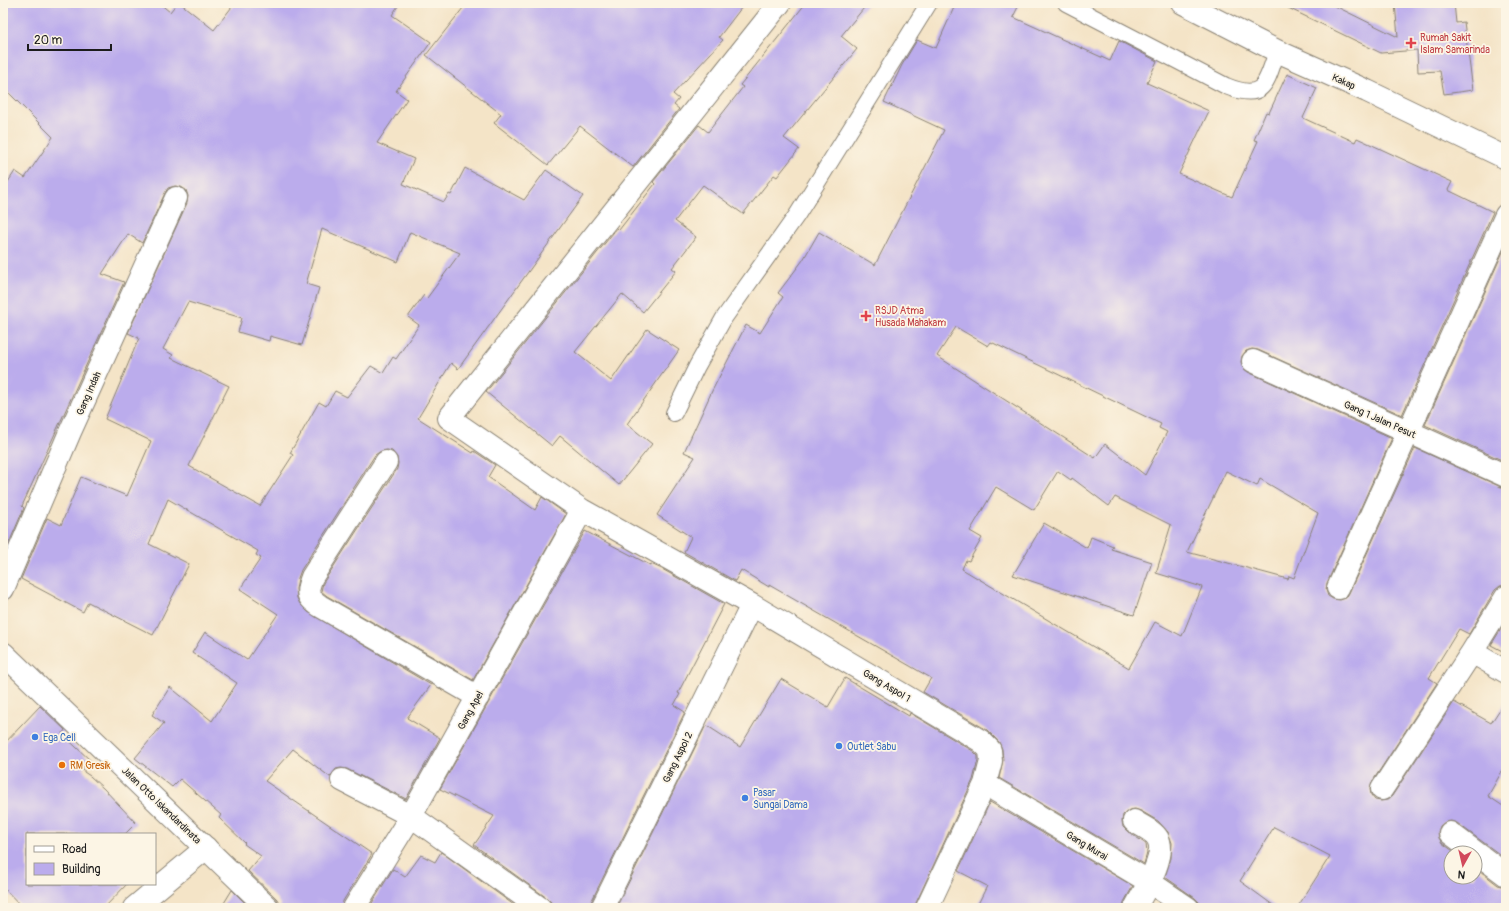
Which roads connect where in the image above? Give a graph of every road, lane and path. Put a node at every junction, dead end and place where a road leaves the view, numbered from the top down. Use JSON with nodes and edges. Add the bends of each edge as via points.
{"nodes":[{"id":1,"x":780,"y":3,"type":"edge"},
{"id":2,"x":929,"y":3,"type":"edge"},
{"id":3,"x":1066,"y":3,"type":"edge"},
{"id":4,"x":1183,"y":3,"type":"edge"},
{"id":5,"x":1277,"y":51,"type":"junction"},
{"id":6,"x":1506,"y":158,"type":"edge"},
{"id":7,"x":176,"y":198,"type":"dead end"},
{"id":8,"x":1506,"y":216,"type":"edge"},
{"id":9,"x":1253,"y":362,"type":"dead end"},
{"id":10,"x":674,"y":413,"type":"dead end"},
{"id":11,"x":1408,"y":432,"type":"junction"},
{"id":12,"x":386,"y":462,"type":"dead end"},
{"id":13,"x":1506,"y":476,"type":"edge"},
{"id":14,"x":582,"y":510,"type":"junction"},
{"id":15,"x":1338,"y":588,"type":"dead end"},
{"id":16,"x":3,"y":589,"type":"edge"},
{"id":17,"x":1506,"y":597,"type":"edge"},
{"id":18,"x":752,"y":605,"type":"junction"},
{"id":19,"x":1472,"y":652,"type":"junction"},
{"id":20,"x":3,"y":653,"type":"edge"},
{"id":21,"x":1506,"y":672,"type":"edge"},
{"id":22,"x":478,"y":697,"type":"junction"},
{"id":23,"x":342,"y":780,"type":"dead end"},
{"id":24,"x":985,"y":784,"type":"junction"},
{"id":25,"x":1382,"y":789,"type":"dead end"},
{"id":26,"x":411,"y":816,"type":"junction"},
{"id":27,"x":1134,"y":821,"type":"dead end"},
{"id":28,"x":1450,"y":833,"type":"dead end"},
{"id":29,"x":206,"y":848,"type":"junction"},
{"id":30,"x":1506,"y":875,"type":"edge"},
{"id":31,"x":1148,"y":882,"type":"junction"},
{"id":32,"x":134,"y":908,"type":"edge"},
{"id":33,"x":268,"y":908,"type":"edge"},
{"id":34,"x":354,"y":908,"type":"edge"},
{"id":35,"x":540,"y":908,"type":"edge"},
{"id":36,"x":602,"y":908,"type":"edge"},
{"id":37,"x":927,"y":908,"type":"edge"},
{"id":38,"x":1135,"y":908,"type":"edge"},
{"id":39,"x":1188,"y":908,"type":"edge"}],
"edges":[{"from":1,"to":14,"type":"street","via":[[449,418]]},
{"from":2,"to":10,"type":"lane","via":[[796,215],[724,318]]},
{"from":3,"to":5,"type":"lane","via":[[1241,92],[1261,88],[1268,78]]},
{"from":4,"to":5,"type":"street","name":"Kakap"},
{"from":5,"to":6,"type":"street","name":"Kakap"},
{"from":7,"to":16,"type":"street","name":"Gang Indah","via":[[70,432]]},
{"from":8,"to":11,"type":"street"},
{"from":9,"to":11,"type":"street","name":"Gang 1 Jalan Pesut"},
{"from":11,"to":13,"type":"street","name":"Gang 1 Jalan Pesut"},
{"from":11,"to":15,"type":"street"},
{"from":12,"to":22,"type":"street","via":[[312,577],[309,596],[320,606]]},
{"from":14,"to":18,"type":"street"},
{"from":14,"to":22,"type":"street","name":"Gang Apel"},
{"from":17,"to":19,"type":"street"},
{"from":18,"to":24,"type":"street","name":"Gang Aspol 1","via":[[981,741],[990,750],[991,761]]},
{"from":18,"to":36,"type":"street","name":"Gang Aspol 2"},
{"from":19,"to":21,"type":"street"},
{"from":19,"to":25,"type":"street"},
{"from":20,"to":29,"type":"street","name":"Jalan Otto Iskandardinata"},
{"from":22,"to":26,"type":"street","name":"Gang Apel"},
{"from":23,"to":26,"type":"street"},
{"from":24,"to":31,"type":"street","name":"Gang Murai"},
{"from":24,"to":37,"type":"street"},
{"from":26,"to":34,"type":"street","name":"Gang Apel"},
{"from":26,"to":35,"type":"street"},
{"from":27,"to":31,"type":"street","via":[[1152,832],[1160,843],[1160,856]]},
{"from":28,"to":30,"type":"street"},
{"from":29,"to":32,"type":"street"},
{"from":29,"to":33,"type":"street","name":"Jalan Otto Iskandardinata"},
{"from":31,"to":38,"type":"street"},
{"from":31,"to":39,"type":"street","name":"Gang Murai"}]}
